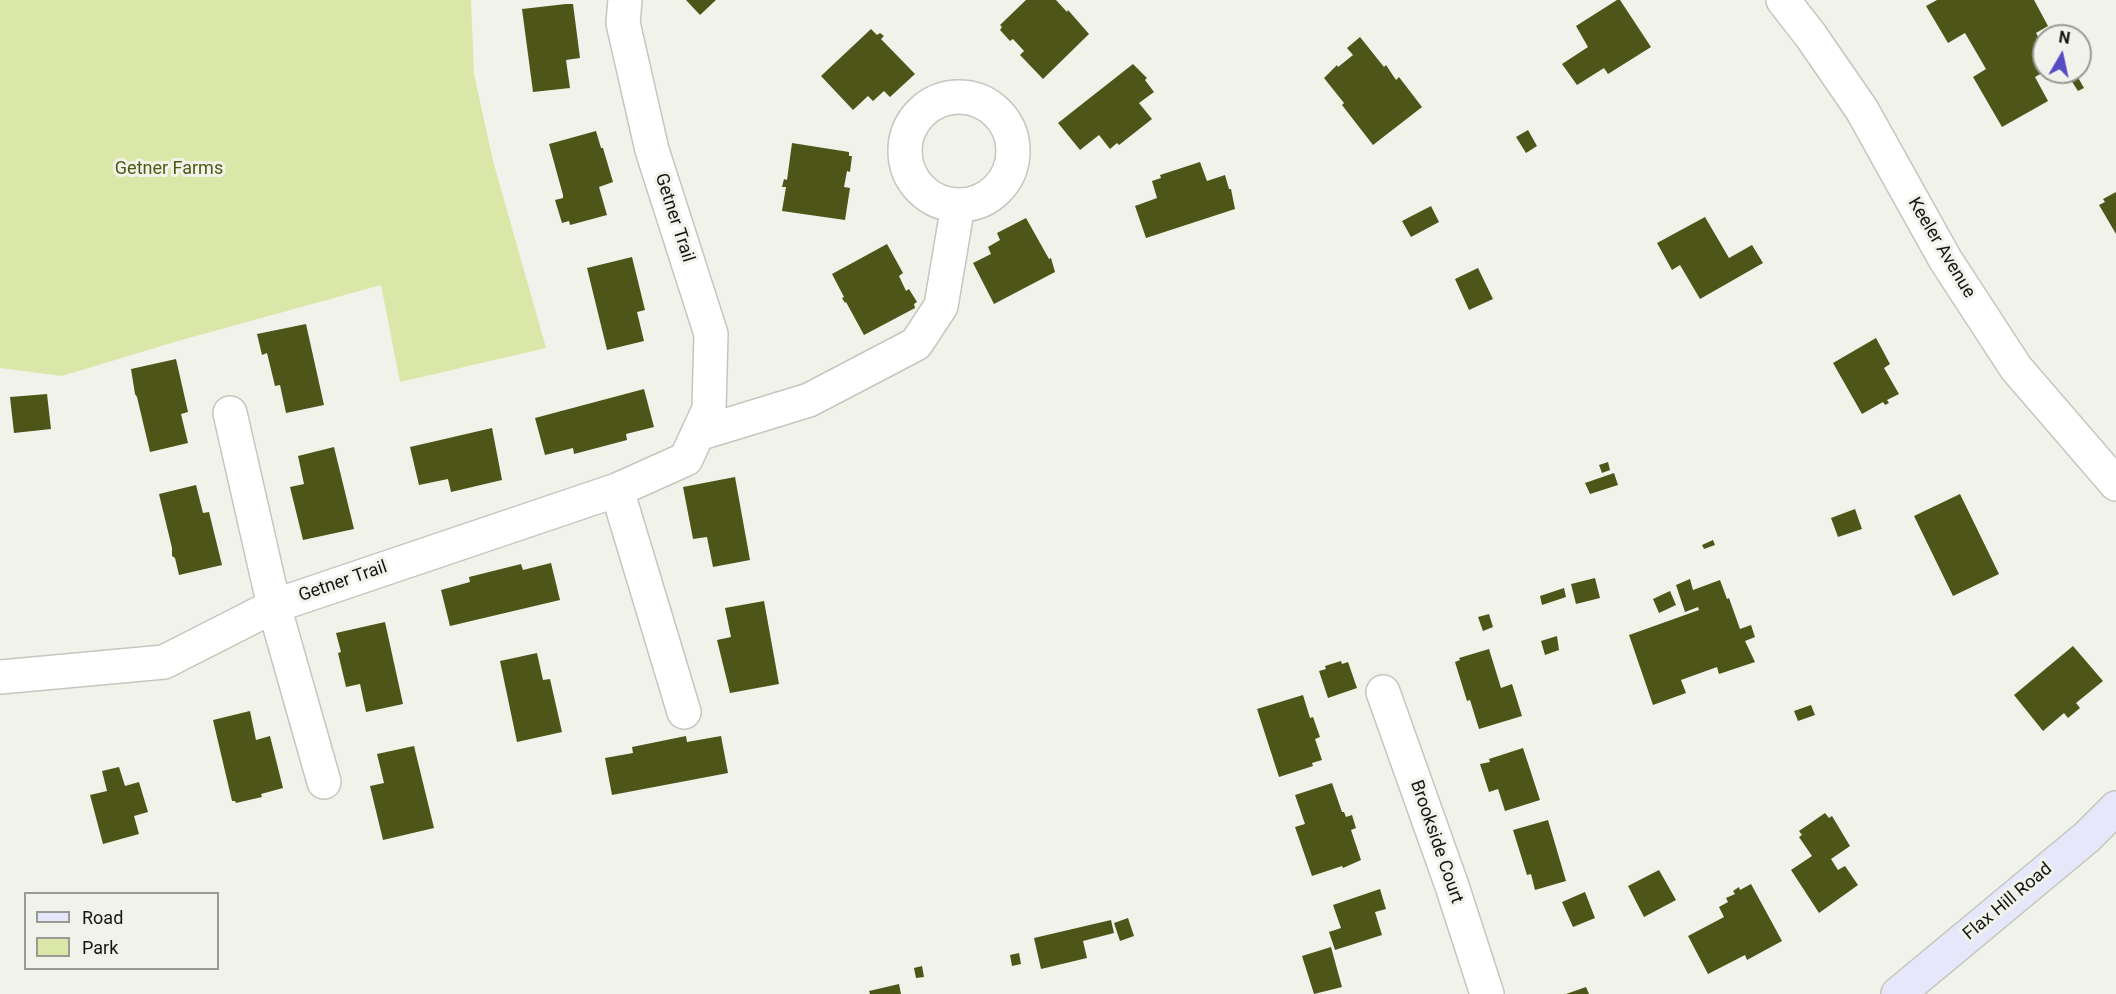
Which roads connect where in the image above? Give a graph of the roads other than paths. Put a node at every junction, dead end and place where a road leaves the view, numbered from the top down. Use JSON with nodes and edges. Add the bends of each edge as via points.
{"nodes":[{"id":1,"x":626,"y":0,"type":"edge"},
{"id":2,"x":1783,"y":0,"type":"edge"},
{"id":3,"x":958,"y":205,"type":"dead end"},
{"id":4,"x":230,"y":412,"type":"dead end"},
{"id":5,"x":698,"y":434,"type":"junction"},
{"id":6,"x":2116,"y":484,"type":"edge"},
{"id":7,"x":616,"y":490,"type":"junction"},
{"id":8,"x":274,"y":606,"type":"junction"},
{"id":9,"x":0,"y":677,"type":"edge"},
{"id":10,"x":1383,"y":692,"type":"dead end"},
{"id":11,"x":684,"y":712,"type":"dead end"},
{"id":12,"x":324,"y":782,"type":"dead end"},
{"id":13,"x":2116,"y":808,"type":"edge"},
{"id":14,"x":1487,"y":994,"type":"edge"},
{"id":15,"x":1898,"y":994,"type":"edge"}],
"edges":[{"from":1,"to":5,"type":"street","name":"Getner Trail","via":[[623,23],[652,150],[711,334],[709,409]]},
{"from":2,"to":6,"type":"street","name":"Keeler Avenue","via":[[1862,110],[1945,259],[2016,368]]},
{"from":3,"to":5,"type":"street","via":[[941,306],[916,344],[809,400]]},
{"from":4,"to":8,"type":"street","name":"Getner Trail"},
{"from":5,"to":7,"type":"street","name":"Getner Trail","via":[[686,459]]},
{"from":7,"to":8,"type":"street","name":"Getner Trail"},
{"from":7,"to":11,"type":"street"},
{"from":8,"to":9,"type":"street","name":"Getner Trail","via":[[164,662]]},
{"from":8,"to":12,"type":"street","name":"Getner Trail"},
{"from":10,"to":14,"type":"street","name":"Brookside Court"},
{"from":13,"to":15,"type":"main road","name":"Flax Hill Road","via":[[2087,837]]}]}
